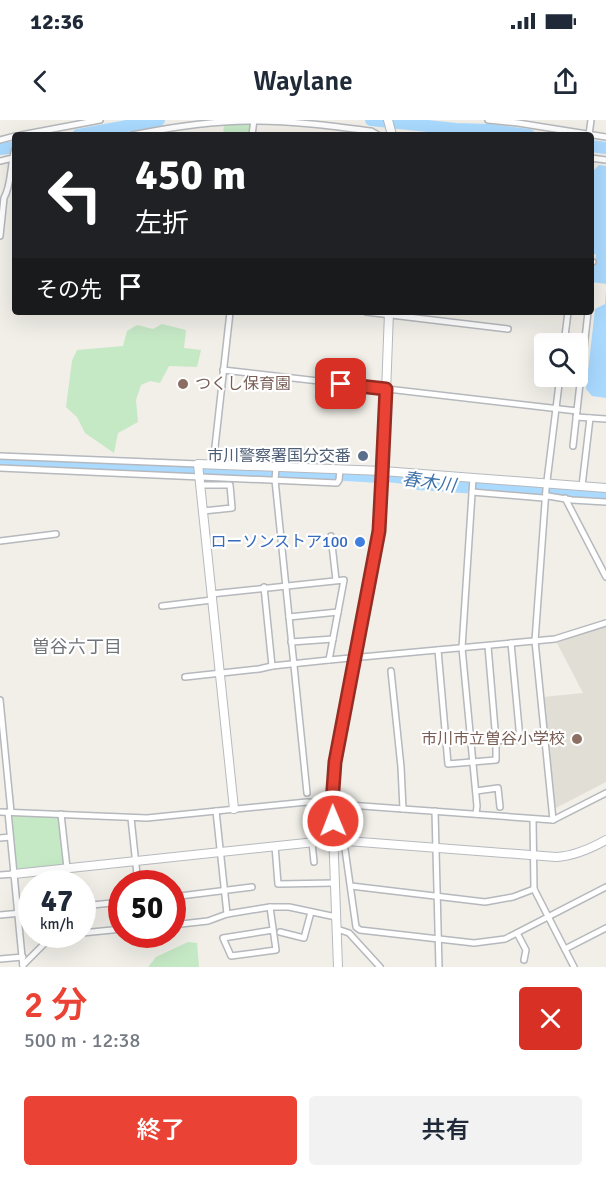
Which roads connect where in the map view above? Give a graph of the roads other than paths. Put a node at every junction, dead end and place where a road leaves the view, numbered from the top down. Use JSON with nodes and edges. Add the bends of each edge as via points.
{"nodes":[{"id":1,"x":100,"y":120,"type":"edge"},
{"id":2,"x":254,"y":120,"type":"edge"},
{"id":3,"x":388,"y":120,"type":"edge"},
{"id":4,"x":488,"y":120,"type":"edge"},
{"id":5,"x":37,"y":132,"type":"edge"},
{"id":6,"x":149,"y":132,"type":"edge"},
{"id":7,"x":373,"y":132,"type":"edge"},
{"id":8,"x":391,"y":132,"type":"edge"},
{"id":9,"x":571,"y":132,"type":"edge"},
{"id":10,"x":12,"y":173,"type":"edge"},
{"id":11,"x":4,"y":194,"type":"edge"},
{"id":12,"x":0,"y":236,"type":"edge"},
{"id":13,"x":230,"y":315,"type":"edge"},
{"id":14,"x":388,"y":315,"type":"edge"},
{"id":15,"x":403,"y":315,"type":"edge"},
{"id":16,"x":568,"y":315,"type":"edge"},
{"id":17,"x":588,"y":315,"type":"edge"},
{"id":18,"x":508,"y":329,"type":"dead end"},
{"id":19,"x":565,"y":333,"type":"edge"},
{"id":20,"x":223,"y":370,"type":"junction"},
{"id":21,"x":559,"y":387,"type":"edge"},
{"id":22,"x":386,"y":389,"type":"junction"},
{"id":23,"x":556,"y":409,"type":"junction"},
{"id":24,"x":576,"y":414,"type":"junction"},
{"id":25,"x":590,"y":418,"type":"junction"},
{"id":26,"x":606,"y":419,"type":"edge"},
{"id":27,"x":573,"y":446,"type":"dead end"},
{"id":28,"x":295,"y":452,"type":"dead end"},
{"id":29,"x":311,"y":454,"type":"dead end"},
{"id":30,"x":0,"y":456,"type":"edge"},
{"id":31,"x":213,"y":465,"type":"junction"},
{"id":32,"x":0,"y":468,"type":"edge"},
{"id":33,"x":276,"y":468,"type":"junction"},
{"id":34,"x":340,"y":471,"type":"junction"},
{"id":35,"x":199,"y":474,"type":"junction"},
{"id":36,"x":382,"y":475,"type":"junction"},
{"id":37,"x":275,"y":479,"type":"junction"},
{"id":38,"x":473,"y":486,"type":"junction"},
{"id":39,"x":546,"y":486,"type":"junction"},
{"id":40,"x":582,"y":486,"type":"junction"},
{"id":41,"x":606,"y":488,"type":"edge"},
{"id":42,"x":545,"y":497,"type":"junction"},
{"id":43,"x":565,"y":498,"type":"junction"},
{"id":44,"x":606,"y":502,"type":"edge"},
{"id":45,"x":203,"y":511,"type":"junction"},
{"id":46,"x":56,"y":534,"type":"dead end"},
{"id":47,"x":331,"y":536,"type":"dead end"},
{"id":48,"x":0,"y":541,"type":"edge"},
{"id":49,"x":606,"y":577,"type":"edge"},
{"id":50,"x":336,"y":580,"type":"junction"},
{"id":51,"x":286,"y":585,"type":"junction"},
{"id":52,"x":264,"y":587,"type":"junction"},
{"id":53,"x":212,"y":597,"type":"junction"},
{"id":54,"x":162,"y":606,"type":"dead end"},
{"id":55,"x":338,"y":612,"type":"junction"},
{"id":56,"x":289,"y":617,"type":"junction"},
{"id":57,"x":606,"y":623,"type":"edge"},
{"id":58,"x":333,"y":639,"type":"junction"},
{"id":59,"x":535,"y":641,"type":"junction"},
{"id":60,"x":291,"y":642,"type":"junction"},
{"id":61,"x":512,"y":643,"type":"junction"},
{"id":62,"x":488,"y":646,"type":"junction"},
{"id":63,"x":462,"y":648,"type":"junction"},
{"id":64,"x":438,"y":651,"type":"junction"},
{"id":65,"x":355,"y":659,"type":"junction"},
{"id":66,"x":329,"y":660,"type":"junction"},
{"id":67,"x":294,"y":664,"type":"junction"},
{"id":68,"x":272,"y":666,"type":"junction"},
{"id":69,"x":390,"y":671,"type":"dead end"},
{"id":70,"x":220,"y":673,"type":"junction"},
{"id":71,"x":185,"y":677,"type":"dead end"},
{"id":72,"x":0,"y":700,"type":"edge"},
{"id":73,"x":496,"y":741,"type":"junction"},
{"id":74,"x":473,"y":762,"type":"junction"},
{"id":75,"x":476,"y":791,"type":"junction"},
{"id":76,"x":307,"y":793,"type":"dead end"},
{"id":77,"x":606,"y":793,"type":"edge"},
{"id":78,"x":332,"y":803,"type":"junction"},
{"id":79,"x":500,"y":807,"type":"dead end"},
{"id":80,"x":403,"y":808,"type":"junction"},
{"id":81,"x":234,"y":809,"type":"junction"},
{"id":82,"x":216,"y":811,"type":"junction"},
{"id":83,"x":435,"y":811,"type":"junction"},
{"id":84,"x":0,"y":812,"type":"edge"},
{"id":85,"x":9,"y":812,"type":"junction"},
{"id":86,"x":61,"y":814,"type":"junction"},
{"id":87,"x":476,"y":814,"type":"junction"},
{"id":88,"x":131,"y":818,"type":"junction"},
{"id":89,"x":533,"y":819,"type":"junction"},
{"id":90,"x":552,"y":820,"type":"junction"},
{"id":91,"x":10,"y":837,"type":"junction"},
{"id":92,"x":0,"y":838,"type":"edge"},
{"id":93,"x":334,"y":840,"type":"junction"},
{"id":94,"x":606,"y":840,"type":"edge"},
{"id":95,"x":312,"y":842,"type":"junction"},
{"id":96,"x":344,"y":842,"type":"junction"},
{"id":97,"x":275,"y":846,"type":"junction"},
{"id":98,"x":436,"y":849,"type":"junction"},
{"id":99,"x":220,"y":851,"type":"junction"},
{"id":100,"x":534,"y":856,"type":"junction"},
{"id":101,"x":135,"y":860,"type":"junction"},
{"id":102,"x":314,"y":862,"type":"dead end"},
{"id":103,"x":67,"y":868,"type":"junction"},
{"id":104,"x":136,"y":870,"type":"edge"},
{"id":105,"x":14,"y":874,"type":"junction"},
{"id":106,"x":0,"y":875,"type":"edge"},
{"id":107,"x":335,"y":883,"type":"junction"},
{"id":108,"x":351,"y":886,"type":"junction"},
{"id":109,"x":252,"y":887,"type":"dead end"},
{"id":110,"x":606,"y":887,"type":"edge"},
{"id":111,"x":534,"y":889,"type":"junction"},
{"id":112,"x":224,"y":891,"type":"junction"},
{"id":113,"x":186,"y":895,"type":"edge"},
{"id":114,"x":438,"y":896,"type":"junction"},
{"id":115,"x":270,"y":907,"type":"junction"},
{"id":116,"x":310,"y":912,"type":"junction"},
{"id":117,"x":18,"y":913,"type":"joint"},
{"id":118,"x":227,"y":914,"type":"junction"},
{"id":119,"x":0,"y":915,"type":"edge"},
{"id":120,"x":336,"y":917,"type":"junction"},
{"id":121,"x":548,"y":917,"type":"junction"},
{"id":122,"x":186,"y":923,"type":"edge"},
{"id":123,"x":606,"y":928,"type":"edge"},
{"id":124,"x":337,"y":929,"type":"junction"},
{"id":125,"x":273,"y":930,"type":"junction"},
{"id":126,"x":280,"y":932,"type":"dead end"},
{"id":127,"x":517,"y":933,"type":"junction"},
{"id":128,"x":438,"y":940,"type":"junction"},
{"id":129,"x":22,"y":948,"type":"edge"},
{"id":130,"x":40,"y":948,"type":"edge"},
{"id":131,"x":565,"y":949,"type":"junction"},
{"id":132,"x":23,"y":957,"type":"junction"},
{"id":133,"x":0,"y":959,"type":"edge"},
{"id":134,"x":524,"y":960,"type":"dead end"},
{"id":135,"x":23,"y":966,"type":"edge"},
{"id":136,"x":338,"y":967,"type":"edge"},
{"id":137,"x":380,"y":967,"type":"edge"},
{"id":138,"x":439,"y":967,"type":"edge"},
{"id":139,"x":574,"y":967,"type":"edge"}],
"edges":[{"from":1,"to":5,"type":"street"},
{"from":2,"to":6,"type":"street"},
{"from":2,"to":7,"type":"street"},
{"from":3,"to":8,"type":"street"},
{"from":4,"to":9,"type":"street"},
{"from":10,"to":11,"type":"street"},
{"from":11,"to":12,"type":"street"},
{"from":13,"to":20,"type":"street"},
{"from":14,"to":22,"type":"street"},
{"from":15,"to":18,"type":"street"},
{"from":16,"to":19,"type":"street"},
{"from":17,"to":24,"type":"street"},
{"from":20,"to":22,"type":"street"},
{"from":20,"to":31,"type":"street"},
{"from":21,"to":23,"type":"street"},
{"from":22,"to":23,"type":"street"},
{"from":22,"to":36,"type":"street"},
{"from":23,"to":24,"type":"street"},
{"from":23,"to":39,"type":"street"},
{"from":24,"to":25,"type":"street"},
{"from":24,"to":27,"type":"street"},
{"from":25,"to":26,"type":"street"},
{"from":25,"to":40,"type":"street"},
{"from":28,"to":29,"type":"street"},
{"from":30,"to":35,"type":"street"},
{"from":31,"to":33,"type":"street"},
{"from":31,"to":35,"type":"street"},
{"from":32,"to":35,"type":"street"},
{"from":33,"to":34,"type":"street"},
{"from":33,"to":37,"type":"street"},
{"from":34,"to":36,"type":"street"},
{"from":34,"to":37,"type":"street","via":[[337,483]]},
{"from":35,"to":37,"type":"street"},
{"from":35,"to":45,"type":"street"},
{"from":35,"to":45,"type":"street","via":[[230,485],[232,508]]},
{"from":36,"to":38,"type":"street"},
{"from":36,"to":65,"type":"street","via":[[379,531]]},
{"from":37,"to":51,"type":"street"},
{"from":38,"to":39,"type":"street"},
{"from":38,"to":42,"type":"street"},
{"from":38,"to":63,"type":"street"},
{"from":39,"to":40,"type":"street"},
{"from":39,"to":42,"type":"street"},
{"from":40,"to":41,"type":"street"},
{"from":42,"to":43,"type":"street"},
{"from":42,"to":59,"type":"street"},
{"from":43,"to":44,"type":"street"},
{"from":43,"to":49,"type":"street"},
{"from":45,"to":53,"type":"street"},
{"from":46,"to":48,"type":"street"},
{"from":47,"to":50,"type":"street"},
{"from":50,"to":51,"type":"street"},
{"from":50,"to":55,"type":"street","via":[[344,580]]},
{"from":51,"to":52,"type":"street"},
{"from":51,"to":56,"type":"street"},
{"from":52,"to":53,"type":"street"},
{"from":52,"to":68,"type":"street"},
{"from":53,"to":54,"type":"street"},
{"from":53,"to":70,"type":"street"},
{"from":55,"to":56,"type":"street"},
{"from":55,"to":58,"type":"street"},
{"from":56,"to":60,"type":"street"},
{"from":57,"to":59,"type":"street","via":[[563,637]]},
{"from":58,"to":60,"type":"street"},
{"from":58,"to":66,"type":"street"},
{"from":59,"to":61,"type":"street"},
{"from":59,"to":90,"type":"street"},
{"from":60,"to":67,"type":"street"},
{"from":61,"to":62,"type":"street"},
{"from":61,"to":73,"type":"street","via":[[520,740]]},
{"from":62,"to":63,"type":"street"},
{"from":62,"to":73,"type":"street"},
{"from":63,"to":64,"type":"street"},
{"from":63,"to":74,"type":"street"},
{"from":64,"to":65,"type":"street"},
{"from":64,"to":74,"type":"street","via":[[448,764]]},
{"from":65,"to":66,"type":"street"},
{"from":65,"to":78,"type":"street","via":[[335,762]]},
{"from":66,"to":67,"type":"street"},
{"from":67,"to":68,"type":"street"},
{"from":67,"to":76,"type":"street"},
{"from":68,"to":70,"type":"street"},
{"from":69,"to":80,"type":"street"},
{"from":70,"to":71,"type":"street"},
{"from":70,"to":81,"type":"street"},
{"from":72,"to":85,"type":"street"},
{"from":73,"to":74,"type":"street","via":[[496,760]]},
{"from":74,"to":75,"type":"street"},
{"from":75,"to":79,"type":"street","via":[[498,788]]},
{"from":75,"to":87,"type":"street"},
{"from":77,"to":90,"type":"street"},
{"from":78,"to":80,"type":"street"},
{"from":78,"to":81,"type":"street"},
{"from":78,"to":93,"type":"street"},
{"from":80,"to":83,"type":"street"},
{"from":81,"to":82,"type":"street"},
{"from":82,"to":88,"type":"street"},
{"from":82,"to":99,"type":"street"},
{"from":83,"to":87,"type":"street"},
{"from":83,"to":98,"type":"street"},
{"from":84,"to":85,"type":"street"},
{"from":85,"to":86,"type":"street"},
{"from":85,"to":91,"type":"street"},
{"from":86,"to":88,"type":"street"},
{"from":86,"to":103,"type":"street"},
{"from":87,"to":89,"type":"street"},
{"from":88,"to":101,"type":"street"},
{"from":89,"to":90,"type":"street"},
{"from":89,"to":100,"type":"street"},
{"from":91,"to":92,"type":"street"},
{"from":91,"to":105,"type":"street"},
{"from":93,"to":95,"type":"street"},
{"from":93,"to":96,"type":"street"},
{"from":93,"to":107,"type":"street"},
{"from":94,"to":100,"type":"street","via":[[565,856]]},
{"from":95,"to":97,"type":"street"},
{"from":95,"to":102,"type":"street"},
{"from":96,"to":98,"type":"street"},
{"from":96,"to":108,"type":"street"},
{"from":97,"to":99,"type":"street"},
{"from":97,"to":107,"type":"street","via":[[278,884]]},
{"from":98,"to":100,"type":"street"},
{"from":98,"to":114,"type":"street"},
{"from":99,"to":101,"type":"street"},
{"from":99,"to":112,"type":"street"},
{"from":100,"to":111,"type":"street"},
{"from":101,"to":103,"type":"street"},
{"from":101,"to":104,"type":"street"},
{"from":103,"to":105,"type":"street"},
{"from":105,"to":106,"type":"street"},
{"from":105,"to":117,"type":"street"},
{"from":107,"to":120,"type":"street"},
{"from":108,"to":114,"type":"street"},
{"from":108,"to":128,"type":"street","via":[[356,927],[360,930]]},
{"from":109,"to":112,"type":"street"},
{"from":110,"to":121,"type":"street"},
{"from":111,"to":114,"type":"street","via":[[484,902]]},
{"from":111,"to":121,"type":"street"},
{"from":112,"to":113,"type":"street"},
{"from":112,"to":118,"type":"street"},
{"from":114,"to":128,"type":"street"},
{"from":115,"to":116,"type":"street"},
{"from":115,"to":118,"type":"street"},
{"from":115,"to":125,"type":"street"},
{"from":116,"to":120,"type":"street"},
{"from":116,"to":126,"type":"street","via":[[304,938]]},
{"from":117,"to":119,"type":"street"},
{"from":118,"to":122,"type":"street"},
{"from":120,"to":124,"type":"street"},
{"from":121,"to":127,"type":"street"},
{"from":121,"to":131,"type":"street"},
{"from":123,"to":131,"type":"street"},
{"from":124,"to":136,"type":"street"},
{"from":124,"to":137,"type":"street","via":[[349,933]]},
{"from":125,"to":125,"type":"street","via":[[276,950],[231,956],[223,938]]},
{"from":127,"to":128,"type":"street","via":[[491,942]]},
{"from":127,"to":134,"type":"street","via":[[526,950]]},
{"from":128,"to":138,"type":"street"},
{"from":129,"to":132,"type":"street"},
{"from":130,"to":135,"type":"street"},
{"from":131,"to":139,"type":"street"},
{"from":132,"to":133,"type":"street"},
{"from":132,"to":135,"type":"street"}]}
